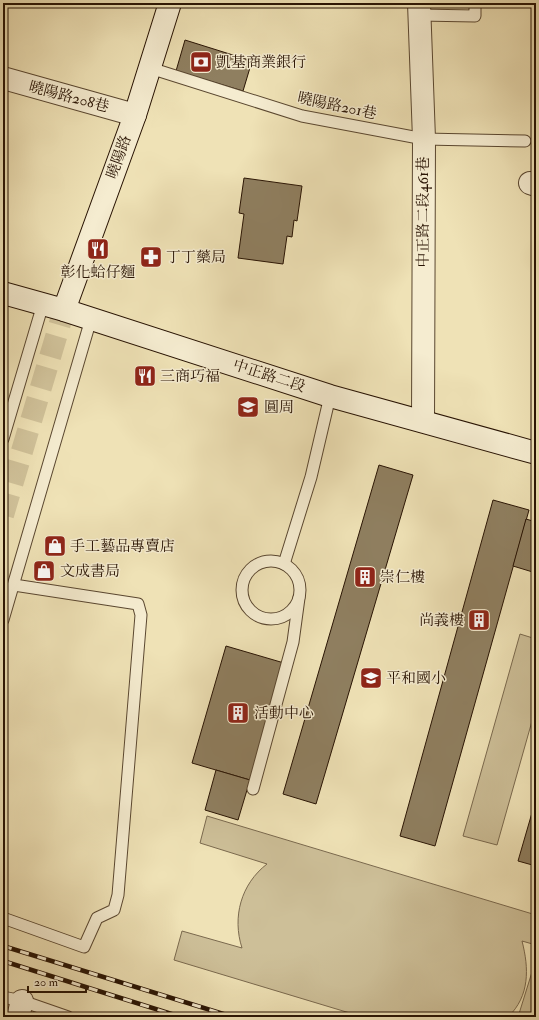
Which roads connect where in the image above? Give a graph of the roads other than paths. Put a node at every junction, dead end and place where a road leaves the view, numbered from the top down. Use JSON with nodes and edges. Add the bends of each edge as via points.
{"nodes":[{"id":1,"x":170,"y":3,"type":"edge"},
{"id":2,"x":475,"y":3,"type":"edge"},
{"id":3,"x":419,"y":9,"type":"edge"},
{"id":4,"x":150,"y":68,"type":"junction"},
{"id":5,"x":3,"y":78,"type":"edge"},
{"id":6,"x":135,"y":115,"type":"junction"},
{"id":7,"x":424,"y":139,"type":"junction"},
{"id":8,"x":524,"y":141,"type":"dead end"},
{"id":9,"x":3,"y":293,"type":"edge"},
{"id":10,"x":43,"y":304,"type":"junction"},
{"id":11,"x":64,"y":310,"type":"junction"},
{"id":12,"x":92,"y":319,"type":"junction"},
{"id":13,"x":330,"y":396,"type":"junction"},
{"id":14,"x":423,"y":421,"type":"junction"},
{"id":15,"x":3,"y":439,"type":"edge"},
{"id":16,"x":536,"y":453,"type":"edge"},
{"id":17,"x":284,"y":564,"type":"junction"},
{"id":18,"x":14,"y":585,"type":"junction"},
{"id":19,"x":299,"y":598,"type":"junction"},
{"id":20,"x":3,"y":620,"type":"edge"},
{"id":21,"x":253,"y":789,"type":"dead end"},
{"id":22,"x":3,"y":918,"type":"edge"},
{"id":23,"x":14,"y":1005,"type":"edge"},
{"id":24,"x":68,"y":1017,"type":"edge"}],
"edges":[{"from":1,"to":4,"type":"street","name":"曉陽路"},
{"from":2,"to":3,"type":"lane","via":[[475,16]]},
{"from":3,"to":7,"type":"street","name":"中正路二段461巷"},
{"from":4,"to":6,"type":"street","name":"曉陽路"},
{"from":4,"to":7,"type":"lane","name":"曉陽路201巷","via":[[302,116]]},
{"from":5,"to":6,"type":"street","name":"曉陽路208巷"},
{"from":6,"to":11,"type":"street","name":"曉陽路"},
{"from":7,"to":8,"type":"lane","name":"曉陽路201巷"},
{"from":7,"to":14,"type":"street","name":"中正路二段461巷"},
{"from":9,"to":10,"type":"street","name":"中正路二段"},
{"from":10,"to":11,"type":"street","name":"中正路二段"},
{"from":10,"to":15,"type":"lane"},
{"from":11,"to":12,"type":"street","name":"中正路二段"},
{"from":12,"to":13,"type":"street","name":"中正路二段"},
{"from":12,"to":18,"type":"lane"},
{"from":13,"to":14,"type":"street","name":"中正路二段"},
{"from":13,"to":17,"type":"lane","via":[[311,477]]},
{"from":14,"to":16,"type":"street","name":"中正路二段"},
{"from":17,"to":19,"type":"lane","via":[[291,568],[298,578]]},
{"from":17,"to":19,"type":"lane","via":[[266,561],[250,569],[242,584],[244,602],[248,610],[256,616],[273,620],[289,613]]},
{"from":18,"to":20,"type":"lane"},
{"from":18,"to":22,"type":"lane","via":[[138,604],[142,615],[118,895],[114,910],[97,918],[84,947]]},
{"from":19,"to":21,"type":"lane","via":[[293,642]]},
{"from":23,"to":24,"type":"lane"}]}
